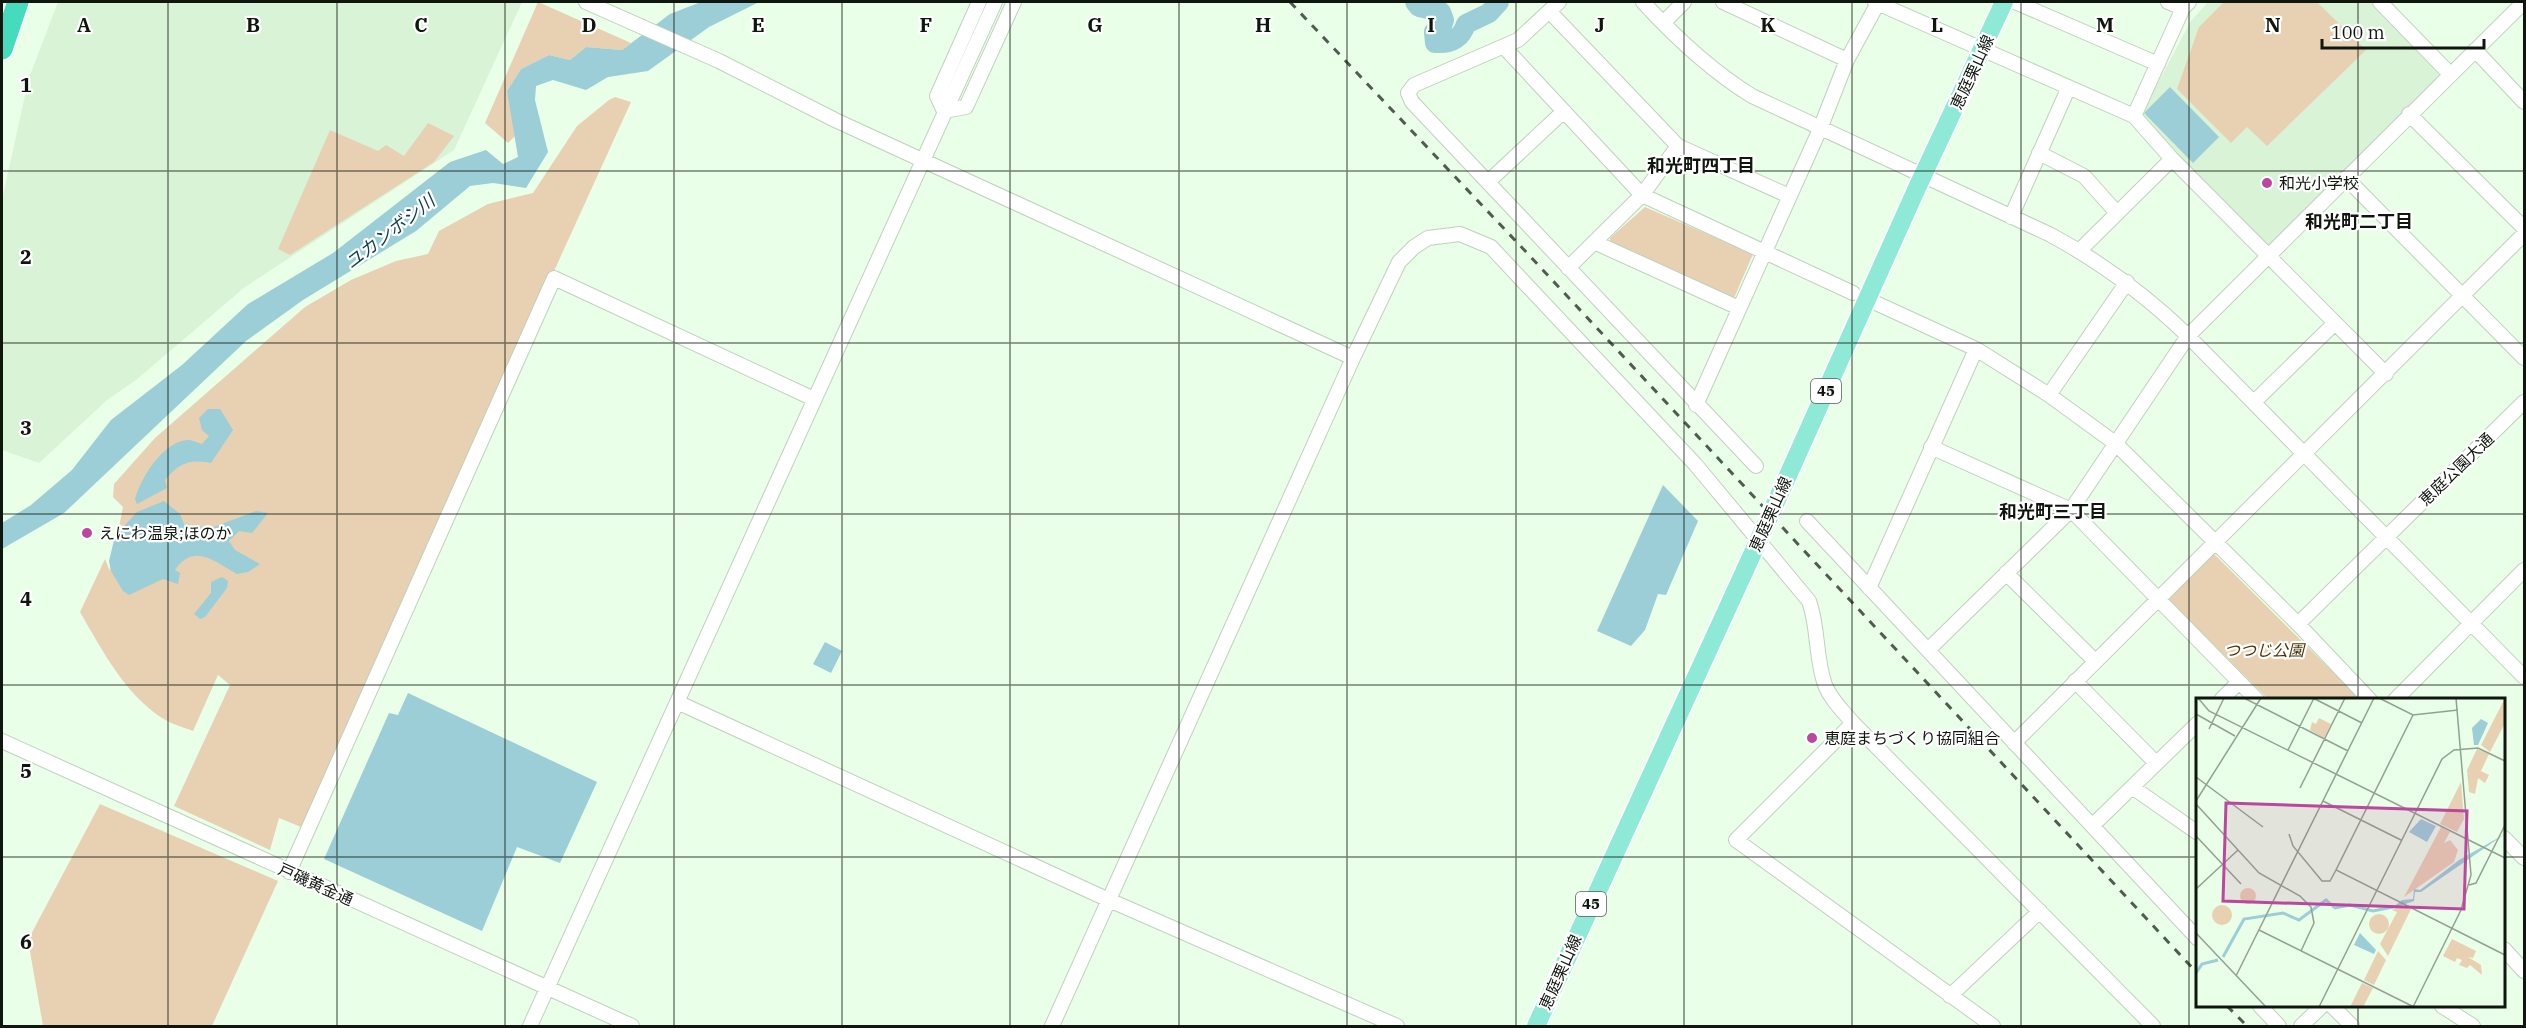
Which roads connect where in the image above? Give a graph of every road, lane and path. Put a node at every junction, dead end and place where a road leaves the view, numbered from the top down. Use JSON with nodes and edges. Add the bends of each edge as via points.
{"nodes":[{"id":1,"x":18,"y":2,"type":"edge"},
{"id":2,"x":586,"y":2,"type":"edge"},
{"id":3,"x":980,"y":2,"type":"edge"},
{"id":4,"x":995,"y":2,"type":"edge"},
{"id":5,"x":1014,"y":2,"type":"edge"},
{"id":6,"x":1643,"y":2,"type":"edge"},
{"id":7,"x":1684,"y":2,"type":"edge"},
{"id":8,"x":1723,"y":2,"type":"edge"},
{"id":9,"x":1876,"y":2,"type":"edge"},
{"id":10,"x":2004,"y":2,"type":"edge"},
{"id":11,"x":2015,"y":2,"type":"edge"},
{"id":12,"x":2168,"y":2,"type":"edge"},
{"id":13,"x":2380,"y":2,"type":"edge"},
{"id":14,"x":2524,"y":2,"type":"edge"},
{"id":15,"x":2186,"y":5,"type":"edge"},
{"id":16,"x":1554,"y":6,"type":"edge"},
{"id":17,"x":1662,"y":23,"type":"junction"},
{"id":18,"x":1504,"y":47,"type":"junction"},
{"id":19,"x":2,"y":49,"type":"edge"},
{"id":20,"x":1983,"y":50,"type":"junction"},
{"id":21,"x":2475,"y":50,"type":"junction"},
{"id":22,"x":1847,"y":60,"type":"junction"},
{"id":23,"x":2158,"y":64,"type":"junction"},
{"id":24,"x":2450,"y":74,"type":"junction"},
{"id":25,"x":2068,"y":89,"type":"junction"},
{"id":26,"x":2524,"y":102,"type":"edge"},
{"id":27,"x":944,"y":111,"type":"junction"},
{"id":28,"x":1564,"y":111,"type":"junction"},
{"id":29,"x":2409,"y":114,"type":"junction"},
{"id":30,"x":2134,"y":116,"type":"junction"},
{"id":31,"x":1820,"y":129,"type":"junction"},
{"id":32,"x":1678,"y":146,"type":"junction"},
{"id":33,"x":2039,"y":153,"type":"junction"},
{"id":34,"x":2172,"y":159,"type":"junction"},
{"id":35,"x":923,"y":160,"type":"junction"},
{"id":36,"x":1922,"y":176,"type":"junction"},
{"id":37,"x":2346,"y":178,"type":"junction"},
{"id":38,"x":1488,"y":182,"type":"junction"},
{"id":39,"x":1642,"y":195,"type":"junction"},
{"id":40,"x":1789,"y":196,"type":"junction"},
{"id":41,"x":2117,"y":213,"type":"junction"},
{"id":42,"x":2011,"y":217,"type":"junction"},
{"id":43,"x":2524,"y":228,"type":"edge"},
{"id":44,"x":2524,"y":234,"type":"edge"},
{"id":45,"x":1594,"y":242,"type":"junction"},
{"id":46,"x":2080,"y":250,"type":"junction"},
{"id":47,"x":1764,"y":251,"type":"junction"},
{"id":48,"x":2268,"y":257,"type":"junction"},
{"id":49,"x":1568,"y":268,"type":"junction"},
{"id":50,"x":2127,"y":282,"type":"junction"},
{"id":51,"x":1853,"y":293,"type":"dead end"},
{"id":52,"x":2462,"y":296,"type":"junction"},
{"id":53,"x":1878,"y":304,"type":"dead end"},
{"id":54,"x":1739,"y":308,"type":"junction"},
{"id":55,"x":2335,"y":323,"type":"junction"},
{"id":56,"x":2188,"y":336,"type":"junction"},
{"id":57,"x":1976,"y":349,"type":"junction"},
{"id":58,"x":1353,"y":358,"type":"junction"},
{"id":59,"x":2524,"y":358,"type":"edge"},
{"id":60,"x":2386,"y":374,"type":"junction"},
{"id":61,"x":2049,"y":395,"type":"junction"},
{"id":62,"x":814,"y":399,"type":"junction"},
{"id":63,"x":2254,"y":402,"type":"junction"},
{"id":64,"x":2524,"y":402,"type":"edge"},
{"id":65,"x":1696,"y":405,"type":"junction"},
{"id":66,"x":2115,"y":443,"type":"junction"},
{"id":67,"x":1931,"y":447,"type":"junction"},
{"id":68,"x":2304,"y":452,"type":"junction"},
{"id":69,"x":1756,"y":466,"type":"dead end"},
{"id":70,"x":2071,"y":510,"type":"junction"},
{"id":71,"x":1807,"y":521,"type":"dead end"},
{"id":72,"x":2388,"y":537,"type":"junction"},
{"id":73,"x":2214,"y":543,"type":"junction"},
{"id":74,"x":2006,"y":573,"type":"junction"},
{"id":75,"x":2523,"y":574,"type":"edge"},
{"id":76,"x":1869,"y":588,"type":"junction"},
{"id":77,"x":2158,"y":598,"type":"junction"},
{"id":78,"x":2472,"y":623,"type":"junction"},
{"id":79,"x":2298,"y":624,"type":"junction"},
{"id":80,"x":1928,"y":650,"type":"junction"},
{"id":81,"x":2094,"y":661,"type":"junction"},
{"id":82,"x":2524,"y":676,"type":"edge"},
{"id":83,"x":2075,"y":681,"type":"junction"},
{"id":84,"x":2239,"y":682,"type":"junction"},
{"id":85,"x":2223,"y":698,"type":"edge"},
{"id":86,"x":2255,"y":698,"type":"edge"},
{"id":87,"x":2369,"y":698,"type":"edge"},
{"id":88,"x":2396,"y":698,"type":"edge"},
{"id":89,"x":677,"y":702,"type":"junction"},
{"id":90,"x":1853,"y":723,"type":"junction"},
{"id":91,"x":2196,"y":725,"type":"edge"},
{"id":92,"x":2,"y":741,"type":"edge"},
{"id":93,"x":2014,"y":743,"type":"junction"},
{"id":94,"x":2156,"y":763,"type":"junction"},
{"id":95,"x":2132,"y":787,"type":"junction"},
{"id":96,"x":2092,"y":825,"type":"junction"},
{"id":97,"x":2196,"y":832,"type":"edge"},
{"id":98,"x":2505,"y":839,"type":"edge"},
{"id":99,"x":2524,"y":858,"type":"edge"},
{"id":100,"x":289,"y":872,"type":"junction"},
{"id":101,"x":1109,"y":900,"type":"junction"},
{"id":102,"x":2040,"y":911,"type":"junction"},
{"id":103,"x":2196,"y":937,"type":"edge"},
{"id":104,"x":2505,"y":950,"type":"edge"},
{"id":105,"x":2524,"y":971,"type":"edge"},
{"id":106,"x":547,"y":988,"type":"junction"},
{"id":107,"x":1950,"y":996,"type":"junction"},
{"id":108,"x":2262,"y":1007,"type":"edge"},
{"id":109,"x":2320,"y":1007,"type":"edge"},
{"id":110,"x":2334,"y":1007,"type":"edge"},
{"id":111,"x":2445,"y":1007,"type":"edge"},
{"id":112,"x":530,"y":1026,"type":"edge"},
{"id":113,"x":632,"y":1026,"type":"edge"},
{"id":114,"x":1052,"y":1026,"type":"edge"},
{"id":115,"x":1397,"y":1026,"type":"edge"},
{"id":116,"x":1536,"y":1026,"type":"edge"},
{"id":117,"x":1993,"y":1026,"type":"edge"},
{"id":118,"x":2152,"y":1026,"type":"edge"},
{"id":119,"x":2279,"y":1026,"type":"edge"},
{"id":120,"x":2301,"y":1026,"type":"edge"},
{"id":121,"x":2352,"y":1026,"type":"edge"},
{"id":122,"x":2473,"y":1026,"type":"edge"}],
"edges":[{"from":1,"to":19,"type":"highway"},
{"from":2,"to":35,"type":"street"},
{"from":3,"to":27,"type":"street","via":[[937,96]]},
{"from":4,"to":27,"type":"street"},
{"from":5,"to":27,"type":"street","via":[[966,107]]},
{"from":6,"to":17,"type":"street"},
{"from":7,"to":17,"type":"street"},
{"from":8,"to":22,"type":"street"},
{"from":9,"to":20,"type":"street"},
{"from":9,"to":22,"type":"street"},
{"from":10,"to":20,"type":"main road","name":"恵庭栗山線","number":"45"},
{"from":11,"to":23,"type":"street"},
{"from":12,"to":15,"type":"street"},
{"from":13,"to":24,"type":"street"},
{"from":14,"to":21,"type":"street"},
{"from":15,"to":23,"type":"street"},
{"from":16,"to":18,"type":"street","via":[[1518,40]]},
{"from":16,"to":32,"type":"street"},
{"from":17,"to":31,"type":"street","via":[[1724,79]]},
{"from":18,"to":28,"type":"street"},
{"from":18,"to":38,"type":"street","via":[[1414,85],[1408,93],[1412,102]]},
{"from":20,"to":25,"type":"street"},
{"from":20,"to":36,"type":"main road","name":"恵庭栗山線","number":"45"},
{"from":21,"to":24,"type":"street"},
{"from":21,"to":26,"type":"street"},
{"from":22,"to":31,"type":"street"},
{"from":23,"to":30,"type":"street"},
{"from":24,"to":29,"type":"street"},
{"from":25,"to":30,"type":"street"},
{"from":25,"to":33,"type":"street"},
{"from":27,"to":35,"type":"street"},
{"from":28,"to":38,"type":"street"},
{"from":28,"to":39,"type":"street"},
{"from":29,"to":37,"type":"street"},
{"from":29,"to":43,"type":"street"},
{"from":30,"to":34,"type":"street"},
{"from":31,"to":36,"type":"street"},
{"from":31,"to":40,"type":"street"},
{"from":32,"to":39,"type":"street"},
{"from":32,"to":40,"type":"street"},
{"from":33,"to":41,"type":"street","via":[[2084,176]]},
{"from":33,"to":42,"type":"street"},
{"from":34,"to":41,"type":"street"},
{"from":34,"to":48,"type":"street"},
{"from":35,"to":58,"type":"street"},
{"from":35,"to":62,"type":"street"},
{"from":36,"to":42,"type":"street"},
{"from":36,"to":116,"type":"main road","name":"恵庭栗山線","number":"45","bridge":true},
{"from":37,"to":48,"type":"street"},
{"from":37,"to":52,"type":"street"},
{"from":38,"to":49,"type":"street"},
{"from":39,"to":45,"type":"street"},
{"from":39,"to":47,"type":"street"},
{"from":40,"to":47,"type":"street"},
{"from":41,"to":46,"type":"street"},
{"from":42,"to":46,"type":"street"},
{"from":44,"to":52,"type":"street"},
{"from":45,"to":49,"type":"street"},
{"from":45,"to":54,"type":"street"},
{"from":46,"to":50,"type":"street"},
{"from":47,"to":51,"type":"street"},
{"from":47,"to":54,"type":"street"},
{"from":48,"to":55,"type":"street"},
{"from":48,"to":56,"type":"street"},
{"from":49,"to":65,"type":"street"},
{"from":50,"to":56,"type":"street"},
{"from":50,"to":61,"type":"street"},
{"from":52,"to":59,"type":"street"},
{"from":52,"to":60,"type":"street"},
{"from":53,"to":57,"type":"street"},
{"from":54,"to":65,"type":"street"},
{"from":55,"to":60,"type":"street"},
{"from":55,"to":63,"type":"street"},
{"from":56,"to":63,"type":"street"},
{"from":56,"to":66,"type":"street"},
{"from":57,"to":61,"type":"street"},
{"from":57,"to":67,"type":"street"},
{"from":58,"to":90,"type":"street","via":[[1399,262],[1414,247],[1428,238],[1460,234],[1491,247],[1695,464],[1809,601],[1826,687]]},
{"from":58,"to":101,"type":"street"},
{"from":60,"to":68,"type":"street"},
{"from":61,"to":66,"type":"street"},
{"from":62,"to":89,"type":"street"},
{"from":62,"to":100,"type":"street","via":[[554,278]]},
{"from":63,"to":68,"type":"street"},
{"from":64,"to":72,"type":"street","name":"恵庭公園大通"},
{"from":65,"to":69,"type":"street"},
{"from":66,"to":70,"type":"street"},
{"from":66,"to":73,"type":"street"},
{"from":67,"to":70,"type":"street"},
{"from":67,"to":76,"type":"street"},
{"from":68,"to":72,"type":"street"},
{"from":68,"to":73,"type":"street"},
{"from":70,"to":74,"type":"street"},
{"from":70,"to":77,"type":"street"},
{"from":71,"to":76,"type":"street"},
{"from":72,"to":78,"type":"street"},
{"from":72,"to":79,"type":"street","name":"恵庭公園大通"},
{"from":73,"to":77,"type":"street"},
{"from":73,"to":79,"type":"street"},
{"from":74,"to":80,"type":"street"},
{"from":74,"to":81,"type":"street"},
{"from":75,"to":78,"type":"street"},
{"from":76,"to":80,"type":"street"},
{"from":77,"to":81,"type":"street"},
{"from":77,"to":84,"type":"street"},
{"from":78,"to":82,"type":"street"},
{"from":78,"to":88,"type":"street"},
{"from":79,"to":87,"type":"street"},
{"from":80,"to":93,"type":"street"},
{"from":81,"to":83,"type":"street"},
{"from":83,"to":93,"type":"street"},
{"from":83,"to":94,"type":"street"},
{"from":84,"to":85,"type":"street"},
{"from":84,"to":86,"type":"street"},
{"from":89,"to":101,"type":"street"},
{"from":89,"to":106,"type":"street"},
{"from":90,"to":102,"type":"street"},
{"from":90,"to":107,"type":"street","via":[[1736,840]]},
{"from":91,"to":94,"type":"street"},
{"from":92,"to":100,"type":"street","name":"戸磯黄金通"},
{"from":93,"to":96,"type":"street"},
{"from":94,"to":95,"type":"street"},
{"from":95,"to":96,"type":"street"},
{"from":95,"to":97,"type":"street"},
{"from":96,"to":103,"type":"street"},
{"from":98,"to":99,"type":"street"},
{"from":100,"to":106,"type":"street","name":"戸磯黄金通"},
{"from":101,"to":114,"type":"street"},
{"from":101,"to":115,"type":"street"},
{"from":102,"to":107,"type":"street"},
{"from":102,"to":118,"type":"street"},
{"from":104,"to":105,"type":"street"},
{"from":106,"to":112,"type":"street"},
{"from":106,"to":113,"type":"street","name":"戸磯黄金通"},
{"from":107,"to":117,"type":"street"},
{"from":108,"to":119,"type":"street"},
{"from":109,"to":120,"type":"street"},
{"from":110,"to":121,"type":"street"},
{"from":111,"to":122,"type":"street"}]}
